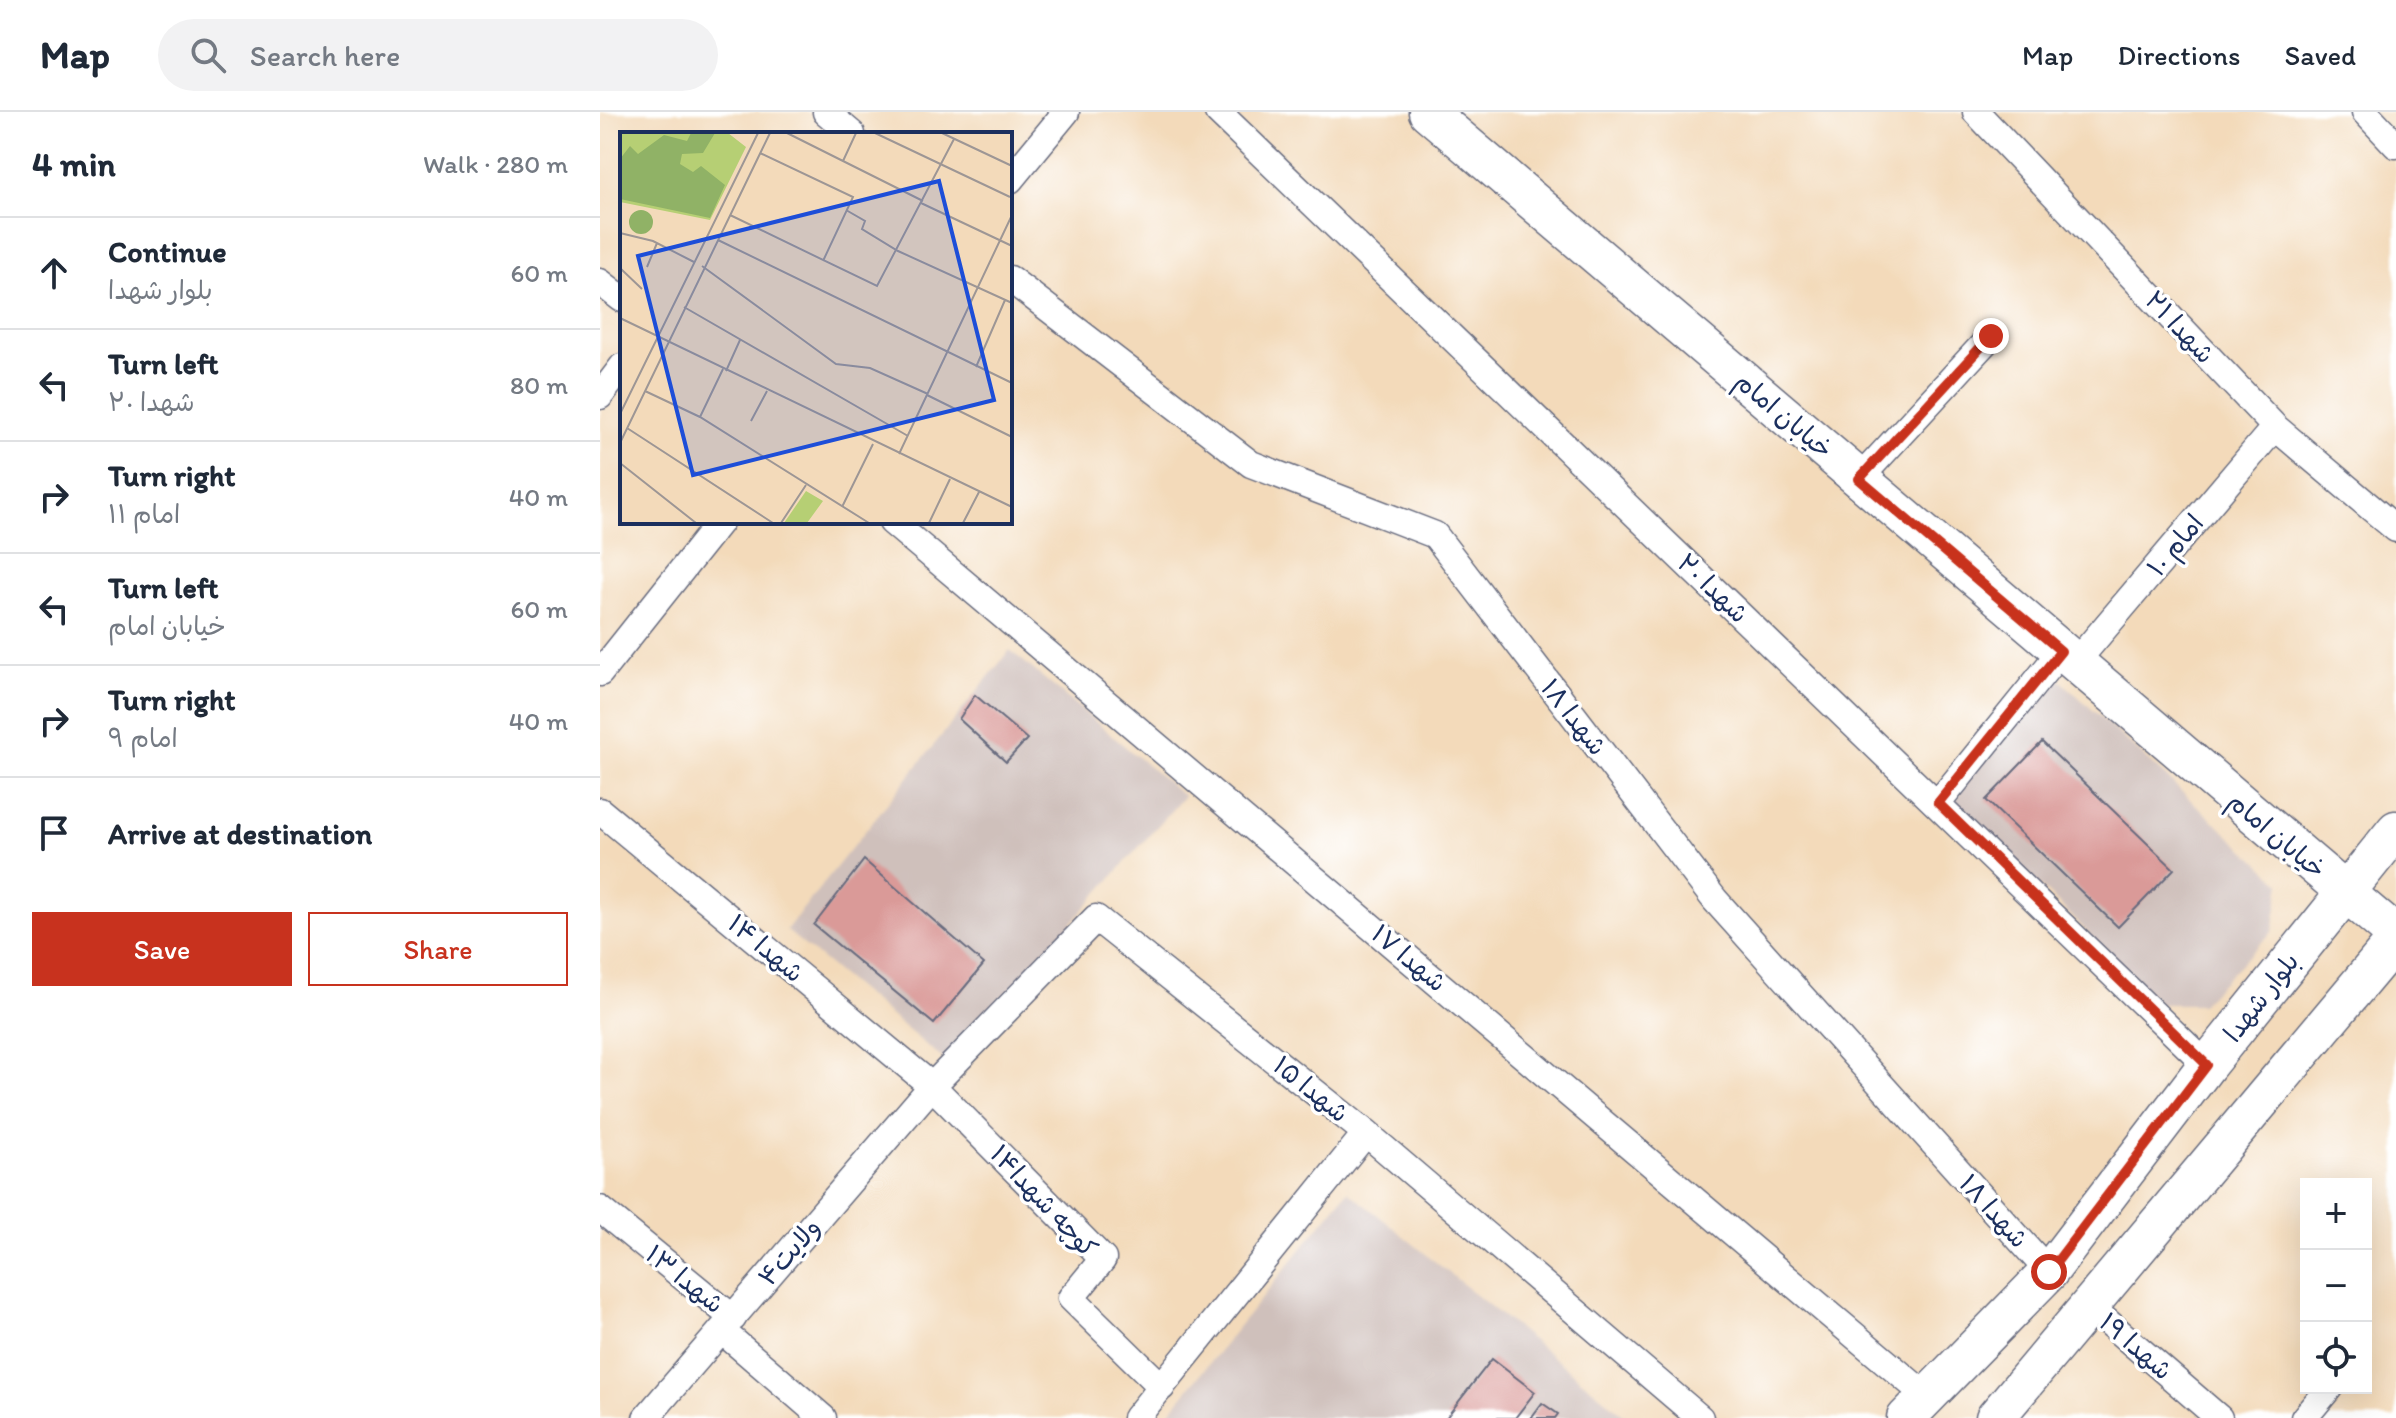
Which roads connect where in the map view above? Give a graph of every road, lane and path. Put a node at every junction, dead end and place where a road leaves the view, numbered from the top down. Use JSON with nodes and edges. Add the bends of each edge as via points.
{"nodes":[{"id":1,"x":826,"y":112,"type":"edge"},
{"id":2,"x":1066,"y":112,"type":"edge"},
{"id":3,"x":1218,"y":112,"type":"edge"},
{"id":4,"x":1428,"y":112,"type":"edge"},
{"id":5,"x":1976,"y":112,"type":"edge"},
{"id":6,"x":2365,"y":112,"type":"edge"},
{"id":7,"x":850,"y":132,"type":"edge"},
{"id":8,"x":2396,"y":145,"type":"edge"},
{"id":9,"x":1012,"y":178,"type":"edge"},
{"id":10,"x":1012,"y":281,"type":"edge"},
{"id":11,"x":600,"y":282,"type":"edge"},
{"id":12,"x":620,"y":297,"type":"edge"},
{"id":13,"x":1991,"y":336,"type":"dead end"},
{"id":14,"x":620,"y":370,"type":"edge"},
{"id":15,"x":600,"y":396,"type":"edge"},
{"id":16,"x":2275,"y":427,"type":"junction"},
{"id":17,"x":1859,"y":479,"type":"junction"},
{"id":18,"x":718,"y":524,"type":"edge"},
{"id":19,"x":894,"y":524,"type":"edge"},
{"id":20,"x":2396,"y":529,"type":"edge"},
{"id":21,"x":2068,"y":657,"type":"junction"},
{"id":22,"x":600,"y":673,"type":"edge"},
{"id":23,"x":1938,"y":803,"type":"junction"},
{"id":24,"x":600,"y":811,"type":"edge"},
{"id":25,"x":2396,"y":830,"type":"edge"},
{"id":26,"x":2345,"y":892,"type":"junction"},
{"id":27,"x":2396,"y":938,"type":"edge"},
{"id":28,"x":2207,"y":1065,"type":"junction"},
{"id":29,"x":932,"y":1086,"type":"junction"},
{"id":30,"x":1366,"y":1133,"type":"junction"},
{"id":31,"x":600,"y":1209,"type":"edge"},
{"id":32,"x":2049,"y":1272,"type":"junction"},
{"id":33,"x":2089,"y":1306,"type":"junction"},
{"id":34,"x":727,"y":1324,"type":"junction"},
{"id":35,"x":1162,"y":1387,"type":"junction"},
{"id":36,"x":2324,"y":1394,"type":"edge"},
{"id":37,"x":1916,"y":1406,"type":"edge"},
{"id":38,"x":646,"y":1418,"type":"edge"},
{"id":39,"x":823,"y":1418,"type":"edge"},
{"id":40,"x":1136,"y":1418,"type":"edge"},
{"id":41,"x":1700,"y":1418,"type":"edge"},
{"id":42,"x":1995,"y":1418,"type":"edge"},
{"id":43,"x":2219,"y":1418,"type":"edge"},
{"id":44,"x":2304,"y":1418,"type":"edge"}],
"edges":[{"from":1,"to":7,"type":"street"},
{"from":2,"to":9,"type":"street"},
{"from":3,"to":23,"type":"street","name":"شهدا ۲۰"},
{"from":4,"to":17,"type":"main road","name":"خیابان امام"},
{"from":5,"to":16,"type":"street","name":"شهدا ۲۱"},
{"from":6,"to":8,"type":"street"},
{"from":10,"to":32,"type":"street","name":"شهدا ۱۸","via":[[1251,464],[1435,535],[1715,900]]},
{"from":11,"to":12,"type":"street"},
{"from":13,"to":17,"type":"street"},
{"from":14,"to":15,"type":"street"},
{"from":16,"to":20,"type":"street","name":"شهدا ۲۱"},
{"from":16,"to":21,"type":"street","name":"امام ۱۰"},
{"from":17,"to":21,"type":"main road","name":"خیابان امام"},
{"from":18,"to":22,"type":"street"},
{"from":19,"to":37,"type":"street","name":"شهدا ۱۷"},
{"from":21,"to":23,"type":"street","name":"امام ۱۰"},
{"from":21,"to":26,"type":"main road","name":"خیابان امام"},
{"from":23,"to":28,"type":"street","name":"شهدا ۲۰"},
{"from":24,"to":29,"type":"street","name":"شهدا ۱۴"},
{"from":25,"to":26,"type":"main road","name":"بلوار شهدا"},
{"from":26,"to":27,"type":"main road","name":"خیابان امام"},
{"from":26,"to":28,"type":"main road","name":"بلوار شهدا"},
{"from":27,"to":33,"type":"main road"},
{"from":28,"to":32,"type":"main road","name":"بلوار شهدا"},
{"from":29,"to":30,"type":"street","name":"شهدا ۱۵","via":[[1096,918]]},
{"from":29,"to":34,"type":"street","name":"ولایت۴"},
{"from":29,"to":35,"type":"street","name":"کوچه شهدا۱۴","via":[[1103,1259],[1071,1298]]},
{"from":30,"to":35,"type":"street"},
{"from":30,"to":41,"type":"street","name":"شهدا ۱۵"},
{"from":31,"to":34,"type":"street","name":"شهدا ۱۳"},
{"from":32,"to":37,"type":"main road","name":"بلوار شهدا"},
{"from":33,"to":42,"type":"main road"},
{"from":33,"to":43,"type":"street","name":"شهدا ۱۹"},
{"from":34,"to":38,"type":"street","name":"ولایت۴"},
{"from":34,"to":39,"type":"street","name":"شهدا ۱۳"},
{"from":35,"to":40,"type":"street"},
{"from":36,"to":44,"type":"street"}]}
